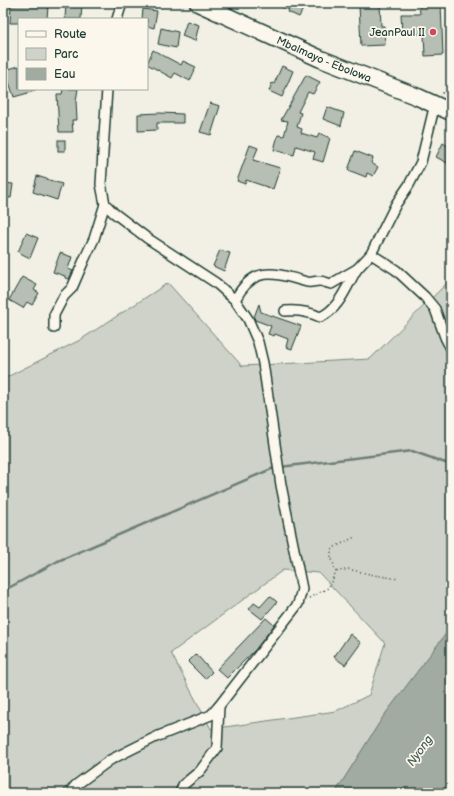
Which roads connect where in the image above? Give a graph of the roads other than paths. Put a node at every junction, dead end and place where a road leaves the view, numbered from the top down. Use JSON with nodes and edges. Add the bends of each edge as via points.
{"nodes":[{"id":1,"x":122,"y":3,"type":"edge"},
{"id":2,"x":198,"y":3,"type":"edge"},
{"id":3,"x":117,"y":18,"type":"edge"},
{"id":4,"x":107,"y":90,"type":"edge"},
{"id":5,"x":435,"y":104,"type":"junction"},
{"id":6,"x":451,"y":112,"type":"edge"},
{"id":7,"x":105,"y":204,"type":"junction"},
{"id":8,"x":371,"y":254,"type":"junction"},
{"id":9,"x":357,"y":269,"type":"junction"},
{"id":10,"x":235,"y":300,"type":"junction"},
{"id":11,"x":284,"y":311,"type":"dead end"},
{"id":12,"x":54,"y":328,"type":"dead end"},
{"id":13,"x":451,"y":349,"type":"edge"},
{"id":14,"x":219,"y":706,"type":"junction"},
{"id":15,"x":69,"y":793,"type":"edge"},
{"id":16,"x":180,"y":793,"type":"edge"}],
"edges":[{"from":1,"to":3,"type":"street"},
{"from":2,"to":5,"type":"highway","name":"Mbalmayo - Ebolowa","via":[[321,59]]},
{"from":4,"to":7,"type":"street","via":[[101,184]]},
{"from":5,"to":6,"type":"highway","name":"Mbalmayo - Ebolowa"},
{"from":5,"to":8,"type":"street","via":[[421,162]]},
{"from":7,"to":10,"type":"street","via":[[147,238],[216,283]]},
{"from":7,"to":12,"type":"street","via":[[94,239],[72,288],[64,296],[54,316]]},
{"from":8,"to":9,"type":"street"},
{"from":8,"to":13,"type":"street","via":[[396,270],[425,297],[435,309]]},
{"from":9,"to":10,"type":"street","via":[[331,284],[309,282],[291,276],[263,274],[242,288]]},
{"from":9,"to":11,"type":"street","via":[[328,314],[320,317],[311,312]]},
{"from":10,"to":14,"type":"street","via":[[248,319],[258,342],[263,363],[281,485],[302,589],[298,604]]},
{"from":14,"to":15,"type":"street","via":[[211,714],[110,760]]},
{"from":14,"to":16,"type":"street","via":[[217,748],[200,771],[183,785]]}]}
